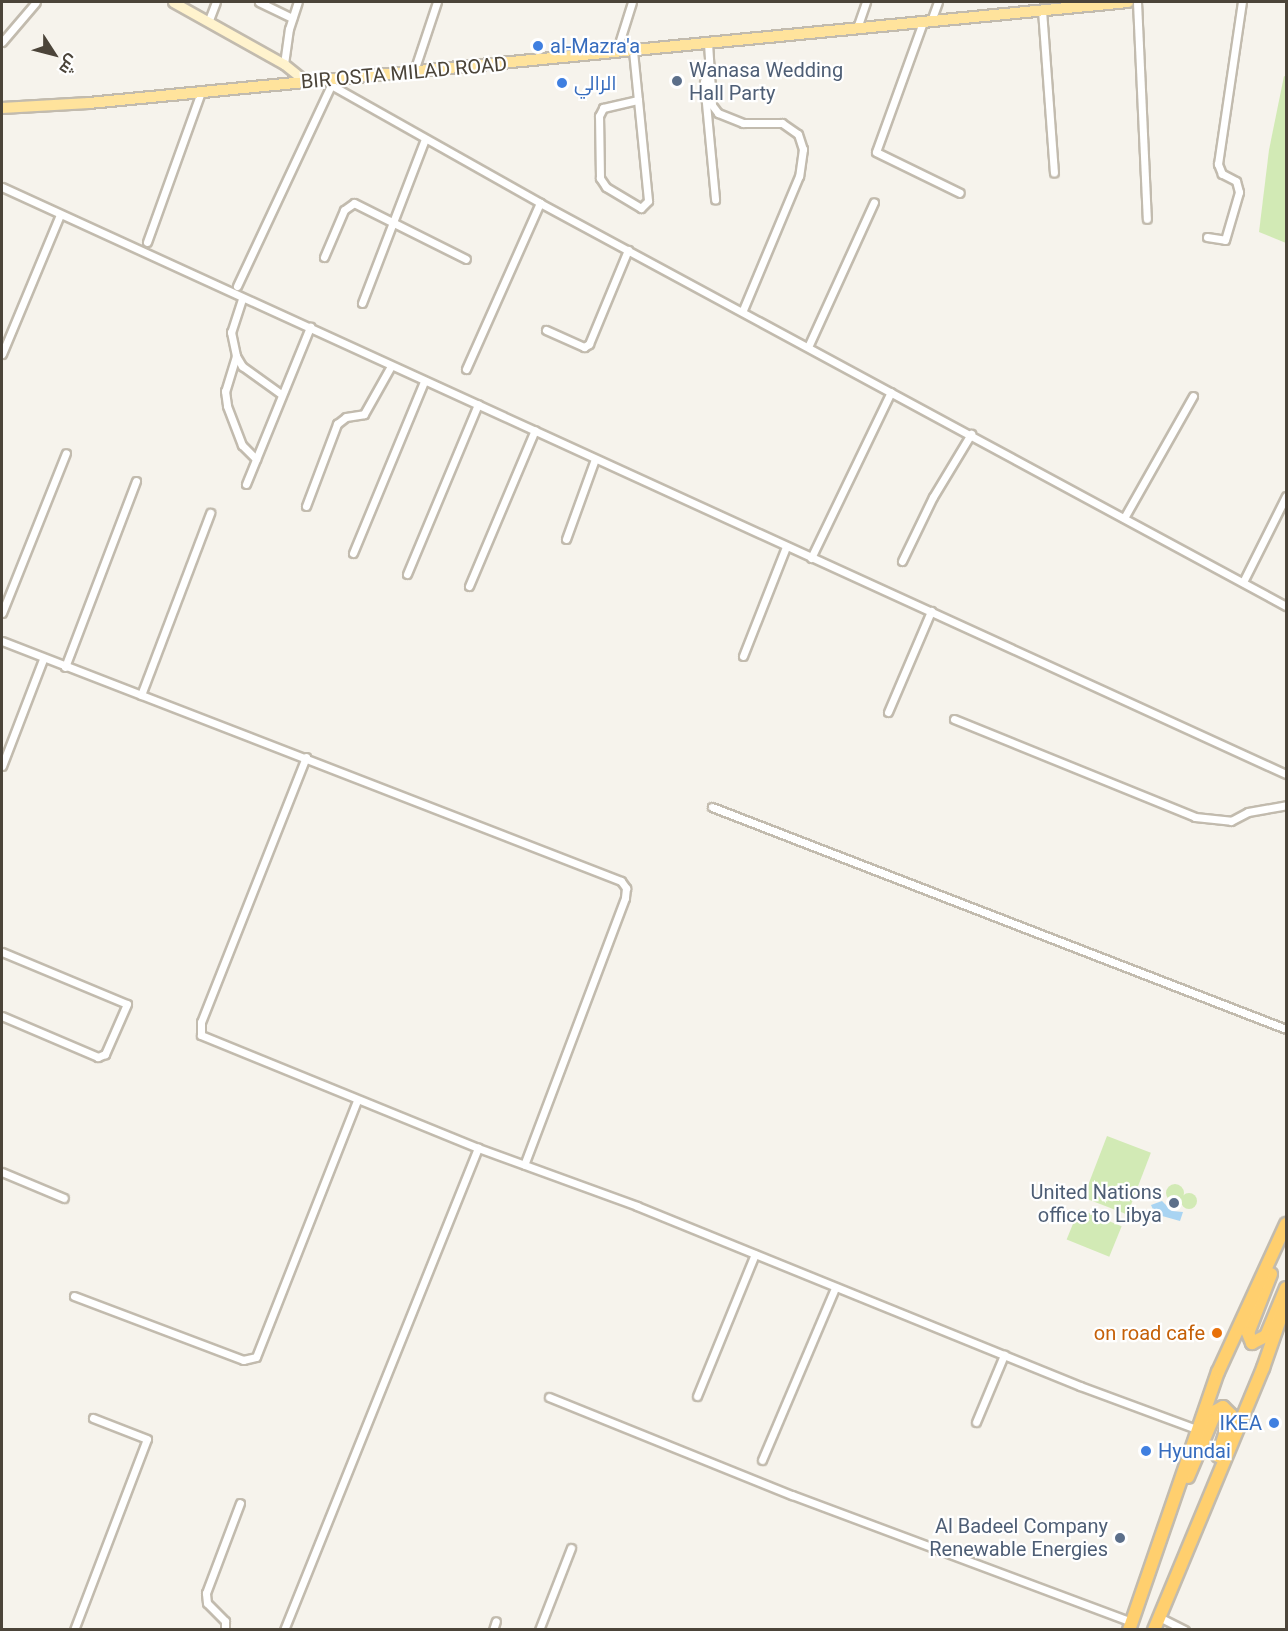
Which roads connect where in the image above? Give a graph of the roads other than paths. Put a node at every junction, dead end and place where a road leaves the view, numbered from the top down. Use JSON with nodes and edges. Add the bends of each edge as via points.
{"nodes":[{"id":1,"x":36,"y":2,"type":"edge"},
{"id":2,"x":173,"y":2,"type":"edge"},
{"id":3,"x":216,"y":2,"type":"edge"},
{"id":4,"x":259,"y":2,"type":"edge"},
{"id":5,"x":298,"y":2,"type":"edge"},
{"id":6,"x":437,"y":2,"type":"edge"},
{"id":7,"x":632,"y":2,"type":"edge"},
{"id":8,"x":866,"y":2,"type":"edge"},
{"id":9,"x":938,"y":2,"type":"edge"},
{"id":10,"x":1125,"y":2,"type":"edge"},
{"id":11,"x":1137,"y":2,"type":"edge"},
{"id":12,"x":1242,"y":2,"type":"edge"},
{"id":13,"x":1065,"y":5,"type":"edge"},
{"id":14,"x":1042,"y":10,"type":"junction"},
{"id":15,"x":292,"y":18,"type":"junction"},
{"id":16,"x":208,"y":21,"type":"junction"},
{"id":17,"x":927,"y":21,"type":"junction"},
{"id":18,"x":857,"y":28,"type":"junction"},
{"id":19,"x":2,"y":42,"type":"edge"},
{"id":20,"x":708,"y":43,"type":"junction"},
{"id":21,"x":633,"y":51,"type":"junction"},
{"id":22,"x":616,"y":53,"type":"junction"},
{"id":23,"x":284,"y":64,"type":"junction"},
{"id":24,"x":709,"y":66,"type":"junction"},
{"id":25,"x":414,"y":71,"type":"junction"},
{"id":26,"x":306,"y":82,"type":"junction"},
{"id":27,"x":329,"y":82,"type":"junction"},
{"id":28,"x":201,"y":92,"type":"junction"},
{"id":29,"x":638,"y":100,"type":"junction"},
{"id":30,"x":2,"y":108,"type":"edge"},
{"id":31,"x":425,"y":139,"type":"junction"},
{"id":32,"x":1054,"y":172,"type":"dead end"},
{"id":33,"x":2,"y":187,"type":"edge"},
{"id":34,"x":960,"y":193,"type":"dead end"},
{"id":35,"x":715,"y":199,"type":"dead end"},
{"id":36,"x":874,"y":202,"type":"dead end"},
{"id":37,"x":540,"y":203,"type":"junction"},
{"id":38,"x":60,"y":215,"type":"junction"},
{"id":39,"x":1147,"y":219,"type":"dead end"},
{"id":40,"x":393,"y":222,"type":"junction"},
{"id":41,"x":1207,"y":237,"type":"dead end"},
{"id":42,"x":147,"y":242,"type":"dead end"},
{"id":43,"x":628,"y":250,"type":"junction"},
{"id":44,"x":324,"y":257,"type":"dead end"},
{"id":45,"x":466,"y":259,"type":"dead end"},
{"id":46,"x":237,"y":286,"type":"dead end"},
{"id":47,"x":242,"y":299,"type":"junction"},
{"id":48,"x":362,"y":303,"type":"dead end"},
{"id":49,"x":742,"y":312,"type":"junction"},
{"id":50,"x":310,"y":327,"type":"junction"},
{"id":51,"x":546,"y":330,"type":"dead end"},
{"id":52,"x":808,"y":347,"type":"junction"},
{"id":53,"x":2,"y":354,"type":"edge"},
{"id":54,"x":236,"y":356,"type":"junction"},
{"id":55,"x":391,"y":366,"type":"junction"},
{"id":56,"x":466,"y":369,"type":"dead end"},
{"id":57,"x":424,"y":382,"type":"junction"},
{"id":58,"x":891,"y":392,"type":"junction"},
{"id":59,"x":281,"y":394,"type":"junction"},
{"id":60,"x":1193,"y":396,"type":"dead end"},
{"id":61,"x":478,"y":404,"type":"junction"},
{"id":62,"x":535,"y":430,"type":"junction"},
{"id":63,"x":971,"y":434,"type":"junction"},
{"id":64,"x":66,"y":453,"type":"dead end"},
{"id":65,"x":256,"y":459,"type":"junction"},
{"id":66,"x":595,"y":459,"type":"junction"},
{"id":67,"x":136,"y":481,"type":"dead end"},
{"id":68,"x":246,"y":484,"type":"dead end"},
{"id":69,"x":1287,"y":496,"type":"edge"},
{"id":70,"x":306,"y":506,"type":"dead end"},
{"id":71,"x":210,"y":513,"type":"dead end"},
{"id":72,"x":1124,"y":518,"type":"junction"},
{"id":73,"x":566,"y":539,"type":"dead end"},
{"id":74,"x":786,"y":548,"type":"junction"},
{"id":75,"x":353,"y":553,"type":"dead end"},
{"id":76,"x":811,"y":558,"type":"junction"},
{"id":77,"x":902,"y":561,"type":"dead end"},
{"id":78,"x":407,"y":574,"type":"dead end"},
{"id":79,"x":1243,"y":582,"type":"junction"},
{"id":80,"x":469,"y":586,"type":"dead end"},
{"id":81,"x":1287,"y":606,"type":"edge"},
{"id":82,"x":931,"y":611,"type":"junction"},
{"id":83,"x":2,"y":613,"type":"edge"},
{"id":84,"x":2,"y":641,"type":"edge"},
{"id":85,"x":743,"y":656,"type":"dead end"},
{"id":86,"x":43,"y":658,"type":"junction"},
{"id":87,"x":65,"y":667,"type":"junction"},
{"id":88,"x":141,"y":695,"type":"junction"},
{"id":89,"x":888,"y":712,"type":"dead end"},
{"id":90,"x":954,"y":719,"type":"dead end"},
{"id":91,"x":306,"y":757,"type":"junction"},
{"id":92,"x":2,"y":766,"type":"edge"},
{"id":93,"x":1287,"y":774,"type":"edge"},
{"id":94,"x":1287,"y":805,"type":"edge"},
{"id":95,"x":712,"y":807,"type":"dead end"},
{"id":96,"x":2,"y":952,"type":"edge"},
{"id":97,"x":2,"y":1016,"type":"edge"},
{"id":98,"x":1287,"y":1029,"type":"edge"},
{"id":99,"x":357,"y":1100,"type":"junction"},
{"id":100,"x":478,"y":1148,"type":"junction"},
{"id":101,"x":524,"y":1165,"type":"junction"},
{"id":102,"x":2,"y":1173,"type":"edge"},
{"id":103,"x":64,"y":1198,"type":"dead end"},
{"id":104,"x":1287,"y":1224,"type":"edge"},
{"id":105,"x":1287,"y":1234,"type":"edge"},
{"id":106,"x":755,"y":1254,"type":"junction"},
{"id":107,"x":835,"y":1288,"type":"junction"},
{"id":108,"x":1287,"y":1288,"type":"edge"},
{"id":109,"x":74,"y":1296,"type":"dead end"},
{"id":110,"x":1287,"y":1302,"type":"edge"},
{"id":111,"x":1004,"y":1355,"type":"junction"},
{"id":112,"x":697,"y":1396,"type":"dead end"},
{"id":113,"x":549,"y":1397,"type":"dead end"},
{"id":114,"x":93,"y":1418,"type":"dead end"},
{"id":115,"x":976,"y":1422,"type":"dead end"},
{"id":116,"x":1196,"y":1429,"type":"junction"},
{"id":117,"x":762,"y":1460,"type":"dead end"},
{"id":118,"x":240,"y":1503,"type":"dead end"},
{"id":119,"x":1198,"y":1523,"type":"junction"},
{"id":120,"x":571,"y":1548,"type":"dead end"},
{"id":121,"x":1143,"y":1592,"type":"junction"},
{"id":122,"x":496,"y":1621,"type":"dead end"},
{"id":123,"x":1157,"y":1623,"type":"edge"},
{"id":124,"x":1130,"y":1626,"type":"edge"},
{"id":125,"x":74,"y":1629,"type":"edge"},
{"id":126,"x":225,"y":1629,"type":"edge"},
{"id":127,"x":284,"y":1629,"type":"edge"},
{"id":128,"x":493,"y":1629,"type":"edge"},
{"id":129,"x":539,"y":1629,"type":"edge"},
{"id":130,"x":1185,"y":1629,"type":"edge"}],
"edges":[{"from":1,"to":19,"type":"street"},
{"from":2,"to":16,"type":"main road"},
{"from":3,"to":16,"type":"street"},
{"from":4,"to":15,"type":"street"},
{"from":5,"to":15,"type":"street"},
{"from":6,"to":25,"type":"street"},
{"from":7,"to":22,"type":"street"},
{"from":8,"to":18,"type":"street"},
{"from":9,"to":17,"type":"street"},
{"from":10,"to":13,"type":"main road","name":"BIR OSTA MILAD ROAD"},
{"from":11,"to":39,"type":"street"},
{"from":12,"to":41,"type":"street","via":[[1218,164],[1222,174],[1236,181],[1239,192],[1226,240]]},
{"from":13,"to":14,"type":"main road","name":"BIR OSTA MILAD ROAD"},
{"from":14,"to":17,"type":"main road","name":"BIR OSTA MILAD ROAD"},
{"from":14,"to":32,"type":"street"},
{"from":15,"to":23,"type":"street"},
{"from":16,"to":23,"type":"main road"},
{"from":17,"to":18,"type":"main road","name":"BIR OSTA MILAD ROAD"},
{"from":17,"to":34,"type":"street","via":[[876,152]]},
{"from":18,"to":20,"type":"main road","name":"BIR OSTA MILAD ROAD"},
{"from":20,"to":21,"type":"main road","name":"BIR OSTA MILAD ROAD"},
{"from":20,"to":24,"type":"street"},
{"from":21,"to":22,"type":"main road","name":"BIR OSTA MILAD ROAD"},
{"from":21,"to":29,"type":"street"},
{"from":22,"to":25,"type":"main road","name":"BIR OSTA MILAD ROAD"},
{"from":23,"to":26,"type":"main road"},
{"from":24,"to":35,"type":"street","via":[[704,82]]},
{"from":24,"to":49,"type":"street","via":[[712,105],[718,113],[743,123],[782,123],[798,134],[803,149],[799,176]]},
{"from":25,"to":27,"type":"main road","name":"BIR OSTA MILAD ROAD"},
{"from":26,"to":27,"type":"main road","name":"BIR OSTA MILAD ROAD"},
{"from":26,"to":28,"type":"main road","name":"BIR OSTA MILAD ROAD"},
{"from":27,"to":31,"type":"street"},
{"from":27,"to":46,"type":"street"},
{"from":28,"to":30,"type":"main road","name":"BIR OSTA MILAD ROAD"},
{"from":28,"to":42,"type":"street"},
{"from":29,"to":29,"type":"street","via":[[603,108],[598,116],[600,178],[606,187],[641,208],[648,201]]},
{"from":31,"to":37,"type":"street"},
{"from":31,"to":40,"type":"street"},
{"from":33,"to":38,"type":"street"},
{"from":36,"to":52,"type":"street"},
{"from":37,"to":43,"type":"street"},
{"from":37,"to":56,"type":"street"},
{"from":38,"to":47,"type":"street"},
{"from":38,"to":53,"type":"street"},
{"from":40,"to":44,"type":"street","via":[[349,203]]},
{"from":40,"to":45,"type":"street"},
{"from":40,"to":48,"type":"street"},
{"from":43,"to":49,"type":"street"},
{"from":43,"to":51,"type":"street","via":[[589,344],[584,347]]},
{"from":47,"to":50,"type":"street"},
{"from":47,"to":54,"type":"street","via":[[231,332]]},
{"from":49,"to":52,"type":"street"},
{"from":50,"to":55,"type":"street"},
{"from":50,"to":59,"type":"street"},
{"from":52,"to":58,"type":"street"},
{"from":54,"to":59,"type":"street","via":[[242,366]]},
{"from":54,"to":65,"type":"street","via":[[225,391],[227,406],[242,445]]},
{"from":55,"to":57,"type":"street"},
{"from":55,"to":70,"type":"street","via":[[364,414],[346,417],[337,424]]},
{"from":57,"to":61,"type":"street"},
{"from":57,"to":75,"type":"street"},
{"from":58,"to":63,"type":"street"},
{"from":58,"to":76,"type":"street"},
{"from":59,"to":65,"type":"street"},
{"from":60,"to":72,"type":"street"},
{"from":61,"to":62,"type":"street"},
{"from":61,"to":78,"type":"street"},
{"from":62,"to":66,"type":"street"},
{"from":62,"to":80,"type":"street"},
{"from":63,"to":72,"type":"street"},
{"from":63,"to":77,"type":"street","via":[[933,497]]},
{"from":64,"to":83,"type":"street"},
{"from":65,"to":68,"type":"street"},
{"from":66,"to":73,"type":"street"},
{"from":66,"to":74,"type":"street"},
{"from":67,"to":87,"type":"street"},
{"from":69,"to":79,"type":"street"},
{"from":71,"to":88,"type":"street"},
{"from":72,"to":79,"type":"street"},
{"from":74,"to":76,"type":"street"},
{"from":74,"to":85,"type":"street"},
{"from":76,"to":82,"type":"street"},
{"from":79,"to":81,"type":"street"},
{"from":82,"to":89,"type":"street"},
{"from":82,"to":93,"type":"street"},
{"from":84,"to":86,"type":"street"},
{"from":86,"to":87,"type":"street"},
{"from":86,"to":92,"type":"street"},
{"from":87,"to":88,"type":"street"},
{"from":88,"to":91,"type":"street"},
{"from":90,"to":94,"type":"street","via":[[1195,817],[1231,820],[1248,812]]},
{"from":91,"to":99,"type":"street","via":[[200,1029],[205,1040]]},
{"from":91,"to":101,"type":"street","via":[[619,880],[626,888]]},
{"from":95,"to":98,"type":"street"},
{"from":96,"to":97,"type":"street","via":[[125,1000],[127,1008],[105,1054],[98,1056]]},
{"from":99,"to":100,"type":"street"},
{"from":99,"to":109,"type":"street","via":[[255,1357],[243,1360]]},
{"from":100,"to":101,"type":"street"},
{"from":100,"to":127,"type":"street"},
{"from":101,"to":106,"type":"street"},
{"from":102,"to":103,"type":"street"},
{"from":104,"to":116,"type":"highway"},
{"from":105,"to":108,"type":"highway","via":[[1250,1327],[1252,1342],[1266,1336]]},
{"from":106,"to":107,"type":"street"},
{"from":106,"to":112,"type":"street"},
{"from":107,"to":111,"type":"street"},
{"from":107,"to":117,"type":"street"},
{"from":110,"to":119,"type":"highway"},
{"from":111,"to":115,"type":"street"},
{"from":111,"to":116,"type":"street"},
{"from":113,"to":124,"type":"street"},
{"from":114,"to":125,"type":"street","via":[[147,1439]]},
{"from":116,"to":121,"type":"highway"},
{"from":118,"to":126,"type":"street","via":[[206,1593],[207,1603],[225,1621]]},
{"from":119,"to":121,"type":"highway","via":[[1231,1415],[1226,1408],[1216,1411],[1198,1449]]},
{"from":119,"to":123,"type":"highway"},
{"from":120,"to":129,"type":"street"},
{"from":121,"to":124,"type":"highway"},
{"from":122,"to":128,"type":"street"},
{"from":123,"to":130,"type":"street"}]}
